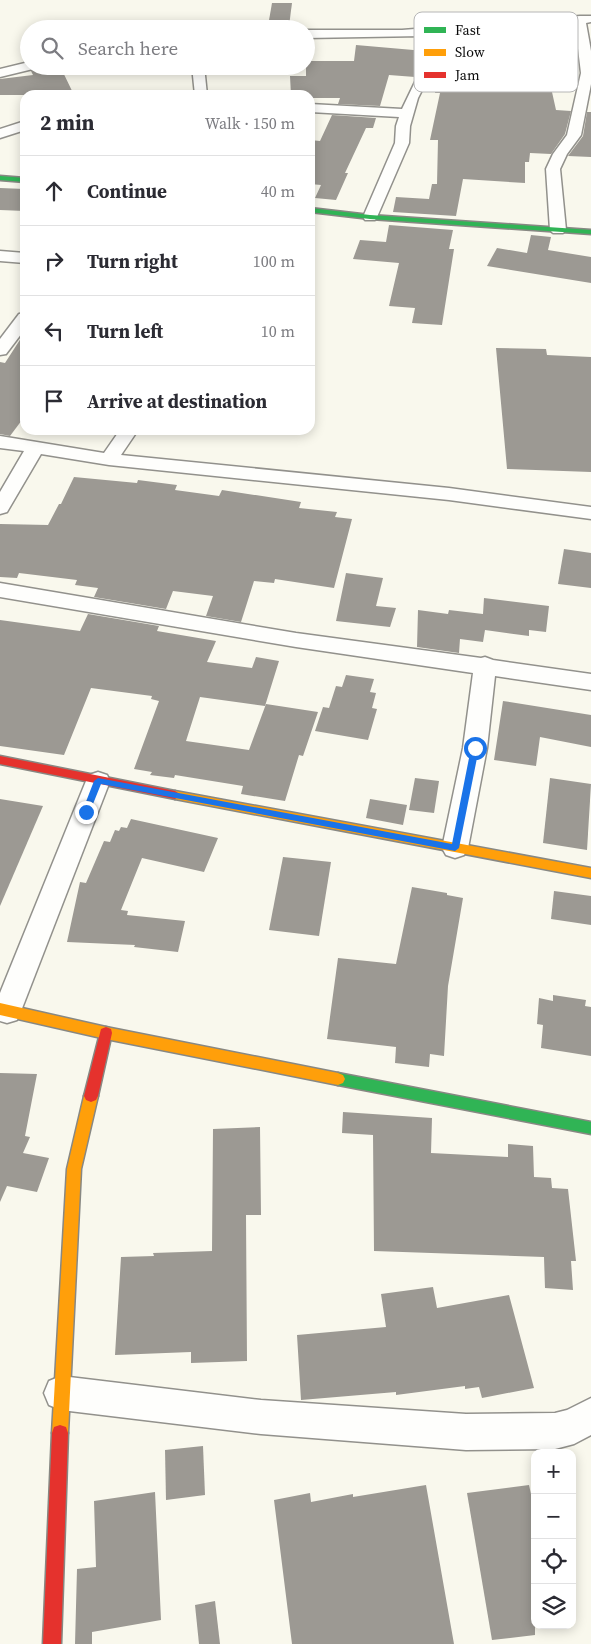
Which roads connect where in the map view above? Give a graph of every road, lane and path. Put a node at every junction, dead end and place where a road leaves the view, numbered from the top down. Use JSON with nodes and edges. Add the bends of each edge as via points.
{"nodes":[{"id":1,"x":585,"y":19,"type":"edge"},
{"id":2,"x":414,"y":33,"type":"edge"},
{"id":3,"x":315,"y":34,"type":"edge"},
{"id":4,"x":20,"y":68,"type":"edge"},
{"id":5,"x":0,"y":73,"type":"edge"},
{"id":6,"x":199,"y":75,"type":"edge"},
{"id":7,"x":200,"y":90,"type":"edge"},
{"id":8,"x":415,"y":92,"type":"edge"},
{"id":9,"x":315,"y":108,"type":"edge"},
{"id":10,"x":407,"y":113,"type":"junction"},
{"id":11,"x":20,"y":127,"type":"edge"},
{"id":12,"x":0,"y":134,"type":"edge"},
{"id":13,"x":0,"y":178,"type":"edge"},
{"id":14,"x":20,"y":180,"type":"edge"},
{"id":15,"x":315,"y":211,"type":"edge"},
{"id":16,"x":370,"y":217,"type":"junction"},
{"id":17,"x":558,"y":230,"type":"junction"},
{"id":18,"x":591,"y":232,"type":"edge"},
{"id":19,"x":0,"y":256,"type":"edge"},
{"id":20,"x":20,"y":258,"type":"edge"},
{"id":21,"x":20,"y":324,"type":"edge"},
{"id":22,"x":0,"y":350,"type":"edge"},
{"id":23,"x":126,"y":435,"type":"edge"},
{"id":24,"x":0,"y":442,"type":"edge"},
{"id":25,"x":35,"y":449,"type":"junction"},
{"id":26,"x":109,"y":459,"type":"junction"},
{"id":27,"x":0,"y":508,"type":"edge"},
{"id":28,"x":591,"y":513,"type":"edge"},
{"id":29,"x":0,"y":590,"type":"edge"},
{"id":30,"x":485,"y":665,"type":"junction"},
{"id":31,"x":591,"y":682,"type":"edge"},
{"id":32,"x":0,"y":760,"type":"edge"},
{"id":33,"x":98,"y":781,"type":"junction"},
{"id":34,"x":455,"y":848,"type":"junction"},
{"id":35,"x":591,"y":874,"type":"edge"},
{"id":36,"x":3,"y":1010,"type":"edge"},
{"id":37,"x":106,"y":1033,"type":"junction"},
{"id":38,"x":591,"y":1128,"type":"edge"},
{"id":39,"x":61,"y":1393,"type":"junction"},
{"id":40,"x":591,"y":1414,"type":"edge"},
{"id":41,"x":52,"y":1644,"type":"edge"}],
"edges":[{"from":1,"to":17,"type":"street","via":[[587,73],[574,135],[553,170]]},
{"from":2,"to":3,"type":"street"},
{"from":4,"to":5,"type":"street"},
{"from":6,"to":7,"type":"street"},
{"from":8,"to":10,"type":"street"},
{"from":9,"to":10,"type":"street"},
{"from":10,"to":16,"type":"street","via":[[402,143]]},
{"from":11,"to":12,"type":"street"},
{"from":13,"to":14,"type":"street"},
{"from":15,"to":16,"type":"street"},
{"from":16,"to":17,"type":"street"},
{"from":17,"to":18,"type":"street"},
{"from":19,"to":20,"type":"street"},
{"from":21,"to":22,"type":"street"},
{"from":23,"to":26,"type":"street"},
{"from":24,"to":25,"type":"street"},
{"from":25,"to":26,"type":"street"},
{"from":25,"to":27,"type":"street"},
{"from":26,"to":28,"type":"street","via":[[449,494]]},
{"from":29,"to":30,"type":"street","via":[[296,640]]},
{"from":30,"to":31,"type":"street"},
{"from":30,"to":34,"type":"street","via":[[475,748]]},
{"from":32,"to":33,"type":"street","via":[[78,774]]},
{"from":33,"to":34,"type":"street"},
{"from":33,"to":36,"type":"street"},
{"from":34,"to":35,"type":"street"},
{"from":36,"to":37,"type":"street"},
{"from":37,"to":38,"type":"street"},
{"from":37,"to":39,"type":"street","via":[[74,1169]]},
{"from":39,"to":40,"type":"street","via":[[261,1417],[466,1432],[555,1431],[574,1426]]},
{"from":39,"to":41,"type":"street"}]}
